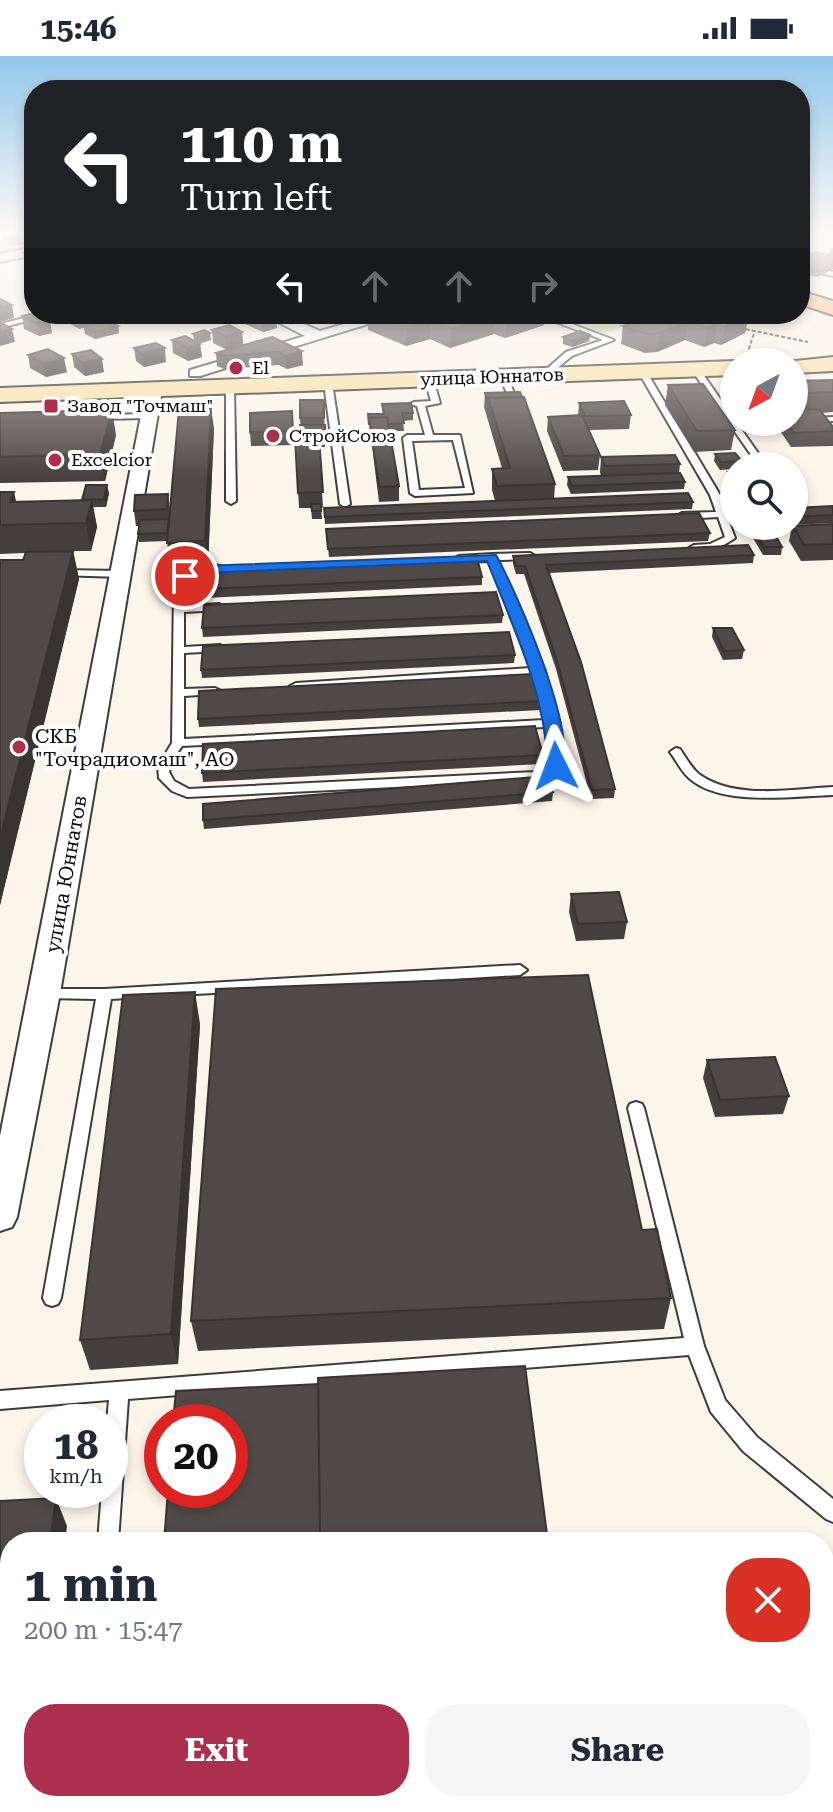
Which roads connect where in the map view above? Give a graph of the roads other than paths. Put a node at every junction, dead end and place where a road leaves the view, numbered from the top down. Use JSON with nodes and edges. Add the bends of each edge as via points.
{"nodes":[{"id":1,"x":24,"y":320,"type":"edge"},
{"id":2,"x":291,"y":324,"type":"edge"},
{"id":3,"x":356,"y":324,"type":"edge"},
{"id":4,"x":566,"y":324,"type":"edge"},
{"id":5,"x":0,"y":326,"type":"edge"},
{"id":6,"x":624,"y":331,"type":"dead end"},
{"id":7,"x":316,"y":335,"type":"junction"},
{"id":8,"x":611,"y":335,"type":"dead end"},
{"id":9,"x":833,"y":364,"type":"edge"},
{"id":10,"x":720,"y":365,"type":"edge"},
{"id":11,"x":808,"y":365,"type":"edge"},
{"id":12,"x":695,"y":369,"type":"junction"},
{"id":13,"x":642,"y":371,"type":"junction"},
{"id":14,"x":195,"y":373,"type":"dead end"},
{"id":15,"x":555,"y":375,"type":"junction"},
{"id":16,"x":504,"y":377,"type":"junction"},
{"id":17,"x":429,"y":379,"type":"junction"},
{"id":18,"x":328,"y":383,"type":"junction"},
{"id":19,"x":230,"y":387,"type":"junction"},
{"id":20,"x":154,"y":390,"type":"junction"},
{"id":21,"x":0,"y":395,"type":"edge"},
{"id":22,"x":500,"y":401,"type":"edge"},
{"id":23,"x":406,"y":404,"type":"edge"},
{"id":24,"x":420,"y":404,"type":"junction"},
{"id":25,"x":720,"y":405,"type":"edge"},
{"id":26,"x":149,"y":416,"type":"junction"},
{"id":27,"x":90,"y":417,"type":"edge"},
{"id":28,"x":833,"y":419,"type":"edge"},
{"id":29,"x":808,"y":420,"type":"edge"},
{"id":30,"x":430,"y":438,"type":"junction"},
{"id":31,"x":231,"y":501,"type":"dead end"},
{"id":32,"x":345,"y":504,"type":"edge"},
{"id":33,"x":720,"y":509,"type":"edge"},
{"id":34,"x":720,"y":515,"type":"edge"},
{"id":35,"x":675,"y":517,"type":"edge"},
{"id":36,"x":726,"y":540,"type":"edge"},
{"id":37,"x":680,"y":548,"type":"edge"},
{"id":38,"x":539,"y":555,"type":"edge"},
{"id":39,"x":492,"y":557,"type":"junction"},
{"id":40,"x":446,"y":559,"type":"edge"},
{"id":41,"x":231,"y":568,"type":"edge"},
{"id":42,"x":53,"y":573,"type":"edge"},
{"id":43,"x":121,"y":574,"type":"junction"},
{"id":44,"x":507,"y":592,"type":"junction"},
{"id":45,"x":492,"y":593,"type":"edge"},
{"id":46,"x":226,"y":607,"type":"edge"},
{"id":47,"x":179,"y":609,"type":"junction"},
{"id":48,"x":524,"y":631,"type":"junction"},
{"id":49,"x":508,"y":632,"type":"edge"},
{"id":50,"x":226,"y":647,"type":"edge"},
{"id":51,"x":179,"y":650,"type":"junction"},
{"id":52,"x":539,"y":671,"type":"junction"},
{"id":53,"x":287,"y":687,"type":"edge"},
{"id":54,"x":224,"y":690,"type":"edge"},
{"id":55,"x":177,"y":693,"type":"junction"},
{"id":56,"x":554,"y":723,"type":"junction"},
{"id":57,"x":178,"y":743,"type":"junction"},
{"id":58,"x":676,"y":752,"type":"dead end"},
{"id":59,"x":833,"y":791,"type":"edge"},
{"id":60,"x":520,"y":970,"type":"dead end"},
{"id":61,"x":45,"y":993,"type":"junction"},
{"id":62,"x":104,"y":994,"type":"junction"},
{"id":63,"x":636,"y":1108,"type":"dead end"},
{"id":64,"x":0,"y":1217,"type":"edge"},
{"id":65,"x":52,"y":1298,"type":"dead end"},
{"id":66,"x":695,"y":1346,"type":"junction"},
{"id":67,"x":119,"y":1391,"type":"junction"},
{"id":68,"x":0,"y":1400,"type":"edge"},
{"id":69,"x":833,"y":1512,"type":"edge"},
{"id":70,"x":109,"y":1532,"type":"edge"}],
"edges":[{"from":1,"to":5,"type":"lane"},
{"from":2,"to":7,"type":"street"},
{"from":3,"to":7,"type":"street"},
{"from":4,"to":15,"type":"lane","via":[[610,340],[569,354],[552,368]]},
{"from":6,"to":8,"type":"lane"},
{"from":7,"to":14,"type":"street"},
{"from":9,"to":11,"type":"main road"},
{"from":10,"to":12,"type":"main road","name":"улица Юннатов"},
{"from":12,"to":13,"type":"main road","name":"улица Юннатов"},
{"from":12,"to":25,"type":"lane"},
{"from":13,"to":15,"type":"main road","name":"улица Юннатов"},
{"from":13,"to":33,"type":"lane"},
{"from":15,"to":16,"type":"main road","name":"улица Юннатов"},
{"from":16,"to":17,"type":"main road","name":"улица Юннатов"},
{"from":16,"to":22,"type":"lane","via":[[514,400]]},
{"from":17,"to":18,"type":"main road","name":"улица Юннатов"},
{"from":17,"to":24,"type":"lane","via":[[436,403]]},
{"from":18,"to":19,"type":"main road","name":"улица Юннатов"},
{"from":18,"to":32,"type":"lane"},
{"from":19,"to":20,"type":"main road","name":"улица Юннатов"},
{"from":19,"to":31,"type":"lane"},
{"from":20,"to":21,"type":"main road","name":"улица Юннатов"},
{"from":20,"to":26,"type":"street","name":"улица Юннатов"},
{"from":23,"to":24,"type":"lane"},
{"from":24,"to":30,"type":"lane"},
{"from":26,"to":27,"type":"lane"},
{"from":26,"to":43,"type":"street","name":"улица Юннатов"},
{"from":28,"to":29,"type":"lane"},
{"from":30,"to":30,"type":"lane","via":[[407,438],[415,493],[470,491],[457,437]]},
{"from":34,"to":35,"type":"lane"},
{"from":36,"to":37,"type":"lane","via":[[712,547]]},
{"from":38,"to":39,"type":"lane"},
{"from":39,"to":40,"type":"lane"},
{"from":39,"to":44,"type":"lane"},
{"from":41,"to":47,"type":"lane","via":[[185,576],[179,586]]},
{"from":42,"to":43,"type":"lane"},
{"from":43,"to":61,"type":"street","name":"улица Юннатов"},
{"from":44,"to":45,"type":"lane"},
{"from":44,"to":48,"type":"lane"},
{"from":46,"to":47,"type":"lane"},
{"from":47,"to":51,"type":"lane"},
{"from":48,"to":49,"type":"lane"},
{"from":48,"to":52,"type":"lane"},
{"from":50,"to":51,"type":"lane"},
{"from":51,"to":55,"type":"lane"},
{"from":52,"to":53,"type":"lane"},
{"from":52,"to":56,"type":"lane"},
{"from":54,"to":55,"type":"lane"},
{"from":55,"to":57,"type":"lane"},
{"from":56,"to":57,"type":"lane"},
{"from":56,"to":57,"type":"lane","via":[[556,766],[539,776],[257,791],[187,793],[170,787],[163,776],[164,759]]},
{"from":58,"to":59,"type":"lane","via":[[693,776],[720,788]]},
{"from":60,"to":62,"type":"lane"},
{"from":61,"to":62,"type":"lane"},
{"from":61,"to":64,"type":"street","name":"улица Юннатов"},
{"from":62,"to":65,"type":"lane"},
{"from":63,"to":66,"type":"lane"},
{"from":66,"to":67,"type":"lane"},
{"from":66,"to":69,"type":"lane","via":[[718,1406],[750,1444]]},
{"from":67,"to":68,"type":"lane"},
{"from":67,"to":70,"type":"lane"}]}
